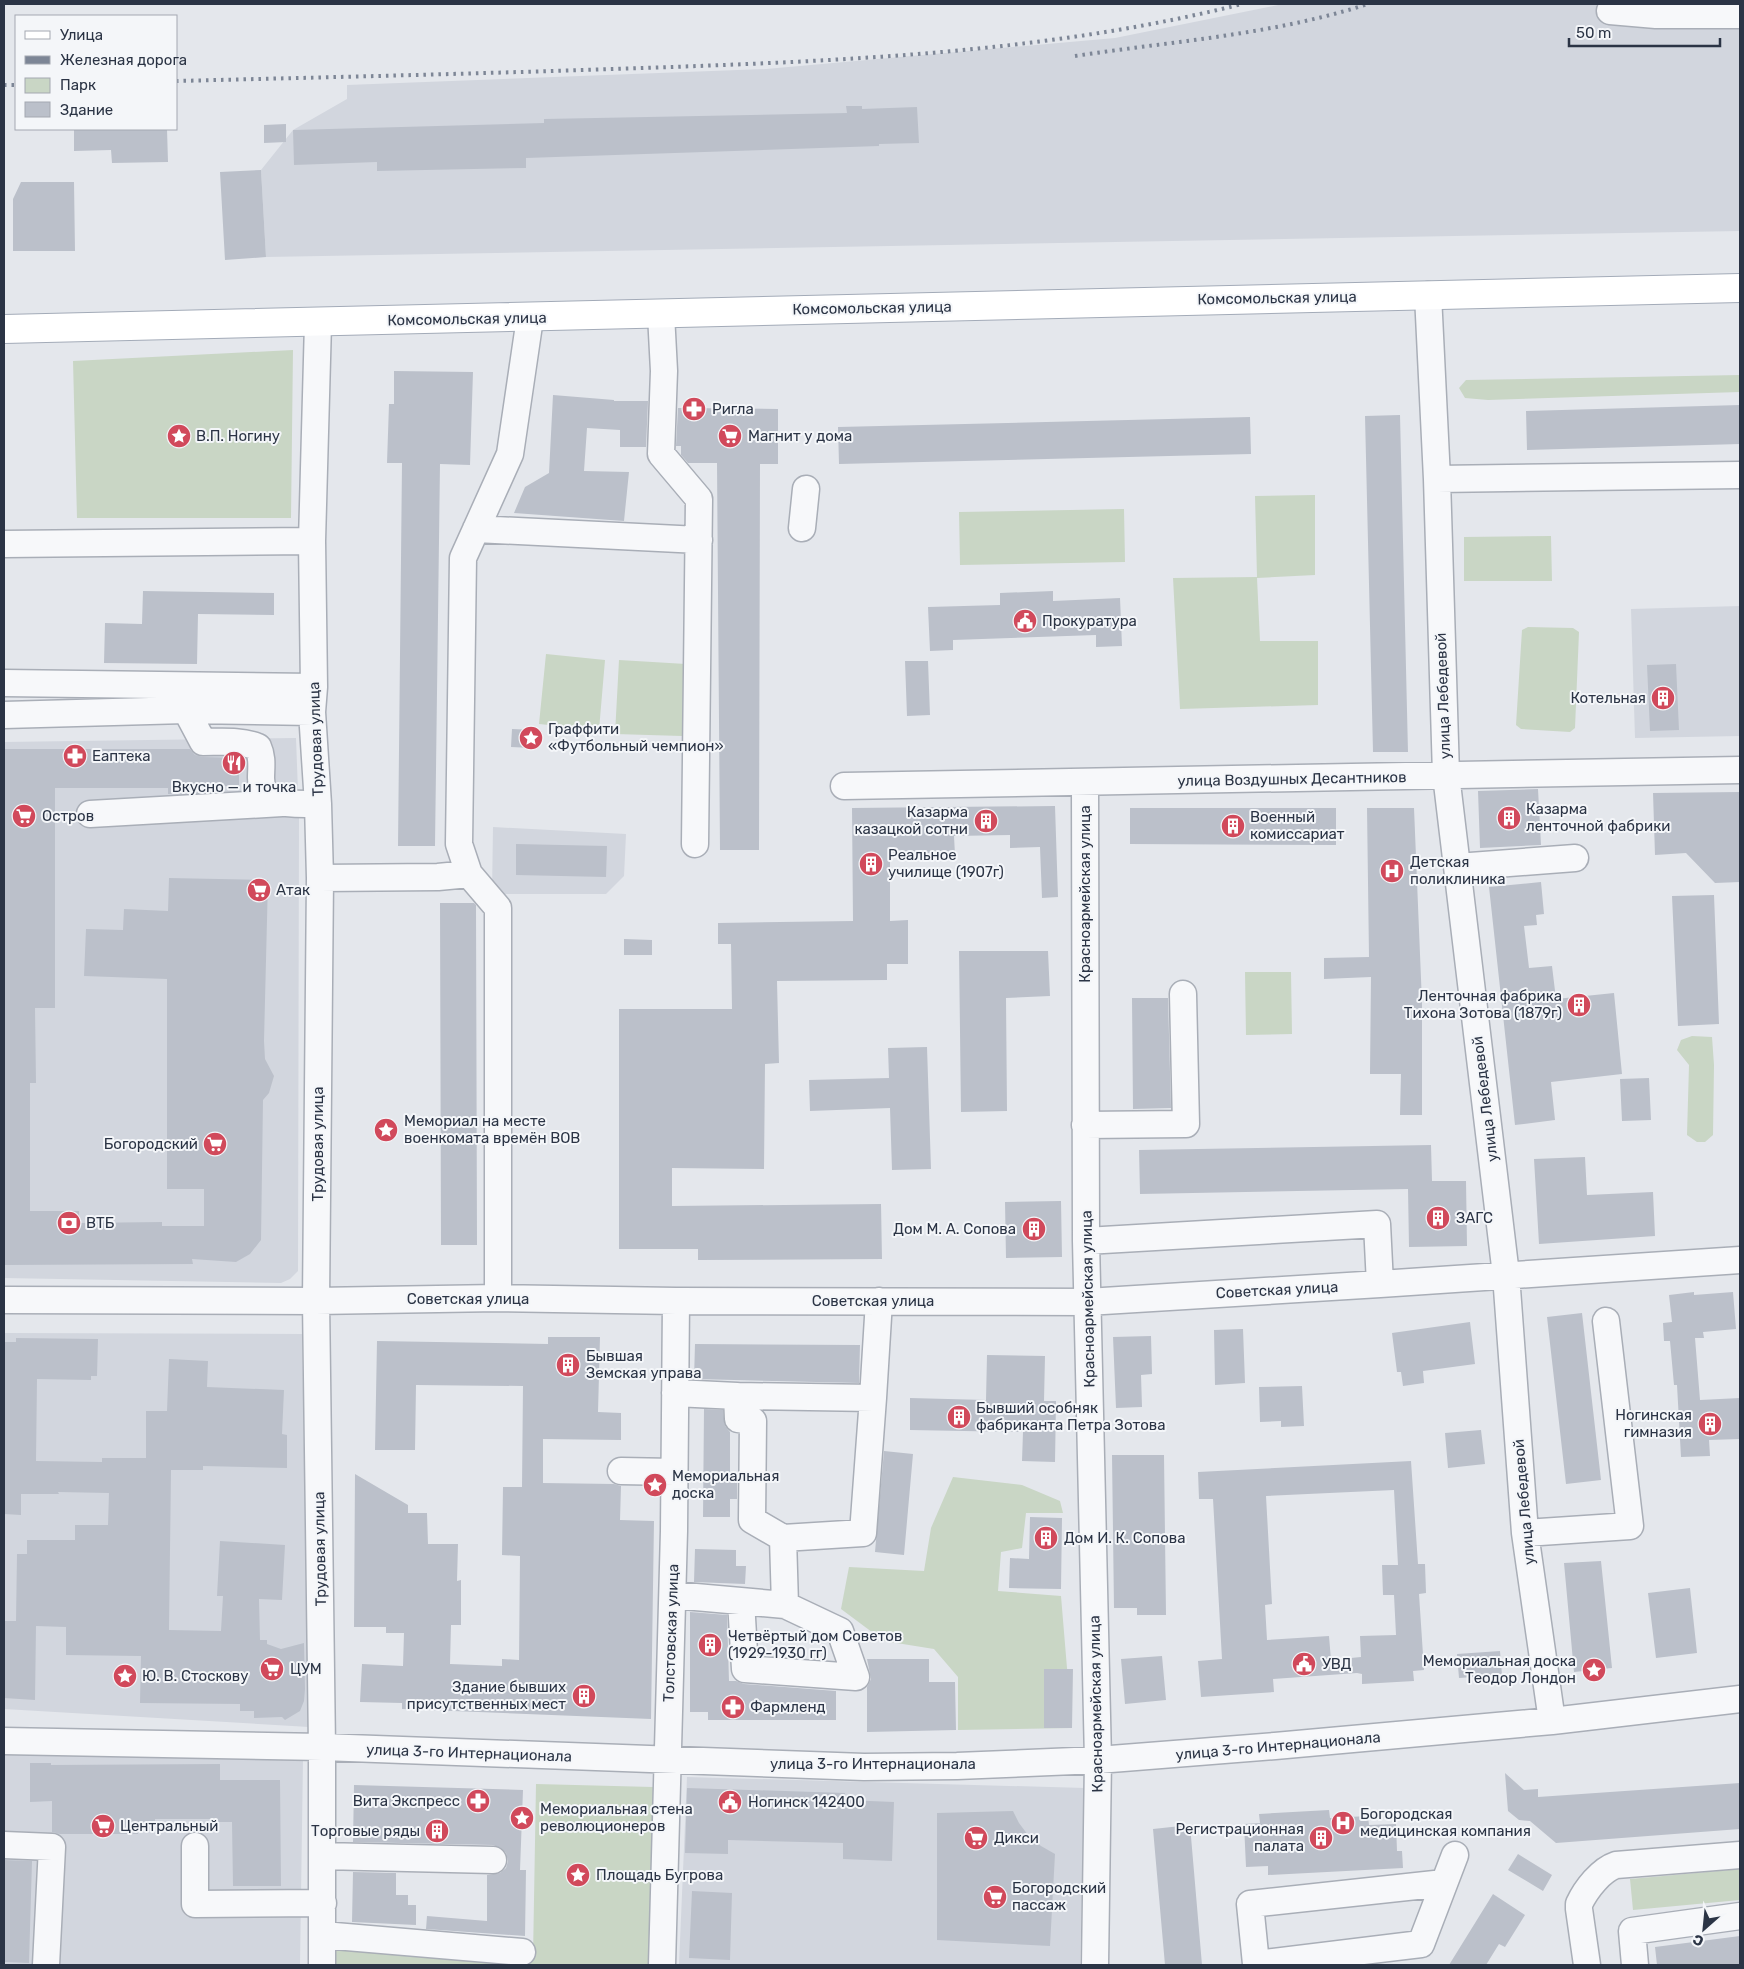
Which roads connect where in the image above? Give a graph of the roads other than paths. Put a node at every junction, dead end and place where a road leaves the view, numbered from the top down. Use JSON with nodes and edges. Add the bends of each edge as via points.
{"nodes":[{"id":1,"x":1610,"y":11,"type":"dead end"},
{"id":2,"x":1740,"y":15,"type":"edge"},
{"id":3,"x":1740,"y":288,"type":"edge"},
{"id":4,"x":1428,"y":294,"type":"junction"},
{"id":5,"x":661,"y":314,"type":"junction"},
{"id":6,"x":530,"y":318,"type":"junction"},
{"id":7,"x":318,"y":323,"type":"junction"},
{"id":8,"x":4,"y":329,"type":"edge"},
{"id":9,"x":1740,"y":475,"type":"edge"},
{"id":10,"x":1437,"y":479,"type":"junction"},
{"id":11,"x":806,"y":489,"type":"dead end"},
{"id":12,"x":802,"y":528,"type":"dead end"},
{"id":13,"x":476,"y":529,"type":"junction"},
{"id":14,"x":698,"y":540,"type":"junction"},
{"id":15,"x":312,"y":541,"type":"junction"},
{"id":16,"x":4,"y":544,"type":"edge"},
{"id":17,"x":4,"y":683,"type":"edge"},
{"id":18,"x":313,"y":699,"type":"junction"},
{"id":19,"x":186,"y":710,"type":"junction"},
{"id":20,"x":4,"y":715,"type":"edge"},
{"id":21,"x":1740,"y":770,"type":"edge"},
{"id":22,"x":1446,"y":775,"type":"junction"},
{"id":23,"x":1085,"y":782,"type":"junction"},
{"id":24,"x":844,"y":786,"type":"dead end"},
{"id":25,"x":282,"y":803,"type":"junction"},
{"id":26,"x":318,"y":804,"type":"junction"},
{"id":27,"x":90,"y":814,"type":"dead end"},
{"id":28,"x":695,"y":844,"type":"dead end"},
{"id":29,"x":1575,"y":858,"type":"dead end"},
{"id":30,"x":1457,"y":867,"type":"junction"},
{"id":31,"x":469,"y":874,"type":"junction"},
{"id":32,"x":320,"y":878,"type":"junction"},
{"id":33,"x":1183,"y":994,"type":"dead end"},
{"id":34,"x":1085,"y":1125,"type":"junction"},
{"id":35,"x":1086,"y":1241,"type":"junction"},
{"id":36,"x":1740,"y":1260,"type":"edge"},
{"id":37,"x":1506,"y":1275,"type":"junction"},
{"id":38,"x":1380,"y":1284,"type":"junction"},
{"id":39,"x":498,"y":1298,"type":"junction"},
{"id":40,"x":4,"y":1300,"type":"edge"},
{"id":41,"x":316,"y":1301,"type":"junction"},
{"id":42,"x":676,"y":1301,"type":"junction"},
{"id":43,"x":879,"y":1301,"type":"junction"},
{"id":44,"x":1087,"y":1302,"type":"junction"},
{"id":45,"x":1606,"y":1320,"type":"dead end"},
{"id":46,"x":675,"y":1393,"type":"junction"},
{"id":47,"x":737,"y":1396,"type":"junction"},
{"id":48,"x":873,"y":1398,"type":"junction"},
{"id":49,"x":621,"y":1470,"type":"dead end"},
{"id":50,"x":674,"y":1472,"type":"junction"},
{"id":51,"x":1525,"y":1533,"type":"junction"},
{"id":52,"x":783,"y":1538,"type":"junction"},
{"id":53,"x":673,"y":1595,"type":"junction"},
{"id":54,"x":741,"y":1602,"type":"junction"},
{"id":55,"x":785,"y":1605,"type":"junction"},
{"id":56,"x":1740,"y":1699,"type":"edge"},
{"id":57,"x":1552,"y":1722,"type":"junction"},
{"id":58,"x":4,"y":1741,"type":"edge"},
{"id":59,"x":322,"y":1747,"type":"junction"},
{"id":60,"x":668,"y":1760,"type":"junction"},
{"id":61,"x":1098,"y":1760,"type":"junction"},
{"id":62,"x":4,"y":1845,"type":"edge"},
{"id":63,"x":195,"y":1846,"type":"dead end"},
{"id":64,"x":1455,"y":1855,"type":"dead end"},
{"id":65,"x":322,"y":1856,"type":"junction"},
{"id":66,"x":1740,"y":1856,"type":"edge"},
{"id":67,"x":493,"y":1860,"type":"dead end"},
{"id":68,"x":1444,"y":1883,"type":"junction"},
{"id":69,"x":323,"y":1903,"type":"junction"},
{"id":70,"x":1740,"y":1916,"type":"edge"},
{"id":71,"x":323,"y":1935,"type":"junction"},
{"id":72,"x":522,"y":1952,"type":"dead end"},
{"id":73,"x":1256,"y":1964,"type":"edge"},
{"id":74,"x":46,"y":1965,"type":"edge"},
{"id":75,"x":322,"y":1965,"type":"edge"},
{"id":76,"x":662,"y":1965,"type":"edge"},
{"id":77,"x":1095,"y":1965,"type":"edge"},
{"id":78,"x":1586,"y":1965,"type":"edge"},
{"id":79,"x":1635,"y":1965,"type":"edge"}],
"edges":[{"from":1,"to":2,"type":"street","via":[[1656,15]]},
{"from":3,"to":4,"type":"main road","name":"Комсомольская улица"},
{"from":4,"to":5,"type":"main road","name":"Комсомольская улица"},
{"from":4,"to":10,"type":"street","name":"улица Лебедевой"},
{"from":5,"to":6,"type":"main road","name":"Комсомольская улица"},
{"from":5,"to":14,"type":"street","via":[[664,370],[662,454],[699,499]]},
{"from":6,"to":7,"type":"main road","name":"Комсомольская улица"},
{"from":6,"to":13,"type":"street","via":[[510,454]]},
{"from":7,"to":8,"type":"main road","name":"Комсомольская улица"},
{"from":7,"to":15,"type":"street","name":"Трудовая улица"},
{"from":9,"to":10,"type":"street"},
{"from":10,"to":22,"type":"street","name":"улица Лебедевой"},
{"from":11,"to":12,"type":"street"},
{"from":13,"to":14,"type":"street"},
{"from":13,"to":31,"type":"street","via":[[463,558],[459,844]]},
{"from":14,"to":28,"type":"street"},
{"from":15,"to":16,"type":"street"},
{"from":15,"to":18,"type":"street","name":"Трудовая улица"},
{"from":17,"to":18,"type":"street"},
{"from":18,"to":19,"type":"street"},
{"from":18,"to":26,"type":"street","name":"Трудовая улица"},
{"from":19,"to":20,"type":"street"},
{"from":19,"to":25,"type":"street","via":[[203,742],[237,742],[258,747],[263,790],[268,798]]},
{"from":21,"to":22,"type":"street","name":"улица Воздушных Десантников"},
{"from":22,"to":23,"type":"street","name":"улица Воздушных Десантников"},
{"from":22,"to":30,"type":"street","name":"улица Лебедевой"},
{"from":23,"to":24,"type":"street","name":"улица Воздушных Десантников"},
{"from":23,"to":34,"type":"street","name":"Красноармейская улица"},
{"from":25,"to":26,"type":"street"},
{"from":25,"to":27,"type":"street"},
{"from":26,"to":32,"type":"street","name":"Трудовая улица"},
{"from":29,"to":30,"type":"street"},
{"from":30,"to":37,"type":"street","name":"улица Лебедевой"},
{"from":31,"to":32,"type":"street"},
{"from":31,"to":39,"type":"street","via":[[498,908]]},
{"from":32,"to":41,"type":"street","name":"Трудовая улица"},
{"from":33,"to":34,"type":"street","via":[[1186,1124]]},
{"from":34,"to":35,"type":"street","name":"Красноармейская улица"},
{"from":35,"to":38,"type":"street","via":[[1377,1224]]},
{"from":35,"to":44,"type":"street","name":"Красноармейская улица"},
{"from":36,"to":37,"type":"street","name":"Советская улица"},
{"from":37,"to":38,"type":"street","name":"Советская улица"},
{"from":37,"to":51,"type":"street","name":"улица Лебедевой"},
{"from":38,"to":44,"type":"street","name":"Советская улица"},
{"from":39,"to":41,"type":"street","name":"Советская улица"},
{"from":39,"to":42,"type":"street","name":"Советская улица"},
{"from":40,"to":41,"type":"street","name":"Советская улица"},
{"from":41,"to":59,"type":"street","name":"Трудовая улица"},
{"from":42,"to":43,"type":"street","name":"Советская улица"},
{"from":42,"to":46,"type":"street","name":"Толстовская улица"},
{"from":43,"to":44,"type":"street","name":"Советская улица"},
{"from":43,"to":48,"type":"street"},
{"from":44,"to":61,"type":"street","name":"Красноармейская улица"},
{"from":45,"to":51,"type":"street","via":[[1630,1526]]},
{"from":46,"to":47,"type":"street"},
{"from":46,"to":50,"type":"street","name":"Толстовская улица"},
{"from":47,"to":48,"type":"street"},
{"from":47,"to":52,"type":"street","via":[[738,1419],[753,1421],[752,1520]]},
{"from":48,"to":52,"type":"street","via":[[863,1533]]},
{"from":49,"to":50,"type":"street"},
{"from":50,"to":53,"type":"street","name":"Толстовская улица"},
{"from":51,"to":57,"type":"street","name":"улица Лебедевой"},
{"from":52,"to":55,"type":"street"},
{"from":53,"to":54,"type":"street"},
{"from":53,"to":60,"type":"street","name":"Толстовская улица"},
{"from":54,"to":55,"type":"street"},
{"from":54,"to":55,"type":"street","via":[[744,1669],[856,1677],[840,1631]]},
{"from":56,"to":57,"type":"street","name":"улица 3-го Интернационала"},
{"from":57,"to":61,"type":"street","name":"улица 3-го Интернационала"},
{"from":58,"to":59,"type":"street","name":"улица 3-го Интернационала"},
{"from":59,"to":60,"type":"street","name":"улица 3-го Интернационала"},
{"from":59,"to":65,"type":"street","name":"Трудовая улица"},
{"from":60,"to":61,"type":"street","name":"улица 3-го Интернационала","via":[[957,1766]]},
{"from":60,"to":76,"type":"street","name":"Толстовская улица"},
{"from":61,"to":77,"type":"street","name":"Красноармейская улица"},
{"from":62,"to":74,"type":"street","via":[[52,1847]]},
{"from":63,"to":69,"type":"street","via":[[195,1904]]},
{"from":64,"to":68,"type":"street"},
{"from":65,"to":67,"type":"street"},
{"from":65,"to":69,"type":"street","name":"Трудовая улица"},
{"from":66,"to":78,"type":"street","via":[[1609,1868],[1598,1878],[1578,1909]]},
{"from":68,"to":73,"type":"street","via":[[1421,1944]]},
{"from":68,"to":73,"type":"street","via":[[1250,1904]]},
{"from":69,"to":71,"type":"street","name":"Трудовая улица"},
{"from":70,"to":79,"type":"street","via":[[1632,1931]]},
{"from":71,"to":72,"type":"street"},
{"from":71,"to":75,"type":"street","name":"Трудовая улица"}]}
